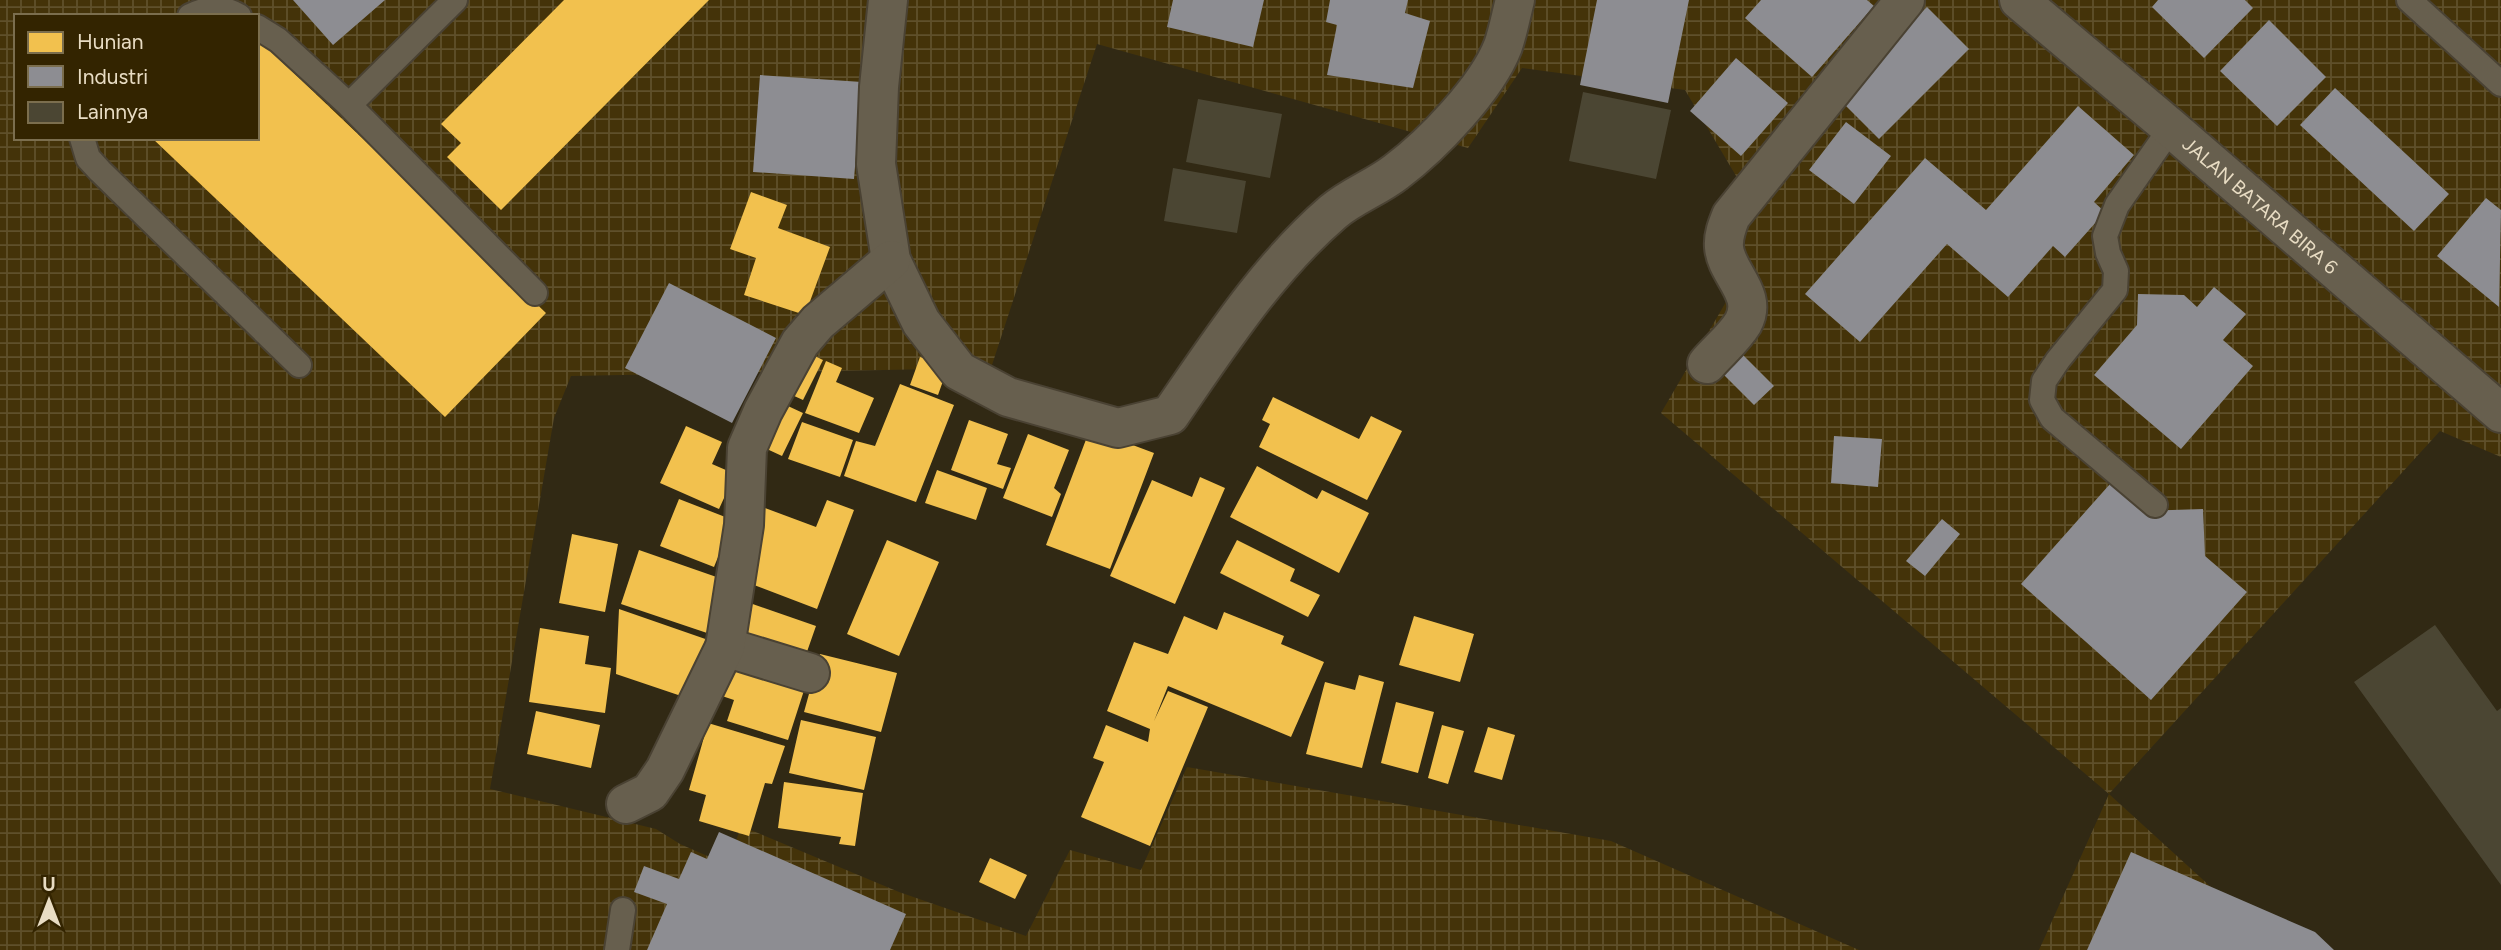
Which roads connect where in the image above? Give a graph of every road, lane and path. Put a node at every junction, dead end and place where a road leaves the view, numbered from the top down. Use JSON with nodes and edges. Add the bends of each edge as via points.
{"nodes":[{"id":1,"x":455,"y":0,"type":"edge"},
{"id":2,"x":888,"y":0,"type":"edge"},
{"id":3,"x":1515,"y":0,"type":"edge"},
{"id":4,"x":1905,"y":0,"type":"edge"},
{"id":5,"x":2019,"y":0,"type":"edge"},
{"id":6,"x":2409,"y":0,"type":"edge"},
{"id":7,"x":195,"y":14,"type":"edge"},
{"id":8,"x":236,"y":14,"type":"edge"},
{"id":9,"x":259,"y":28,"type":"edge"},
{"id":10,"x":2501,"y":84,"type":"edge"},
{"id":11,"x":349,"y":105,"type":"junction"},
{"id":12,"x":2171,"y":128,"type":"junction"},
{"id":13,"x":83,"y":140,"type":"edge"},
{"id":14,"x":891,"y":260,"type":"junction"},
{"id":15,"x":535,"y":293,"type":"dead end"},
{"id":16,"x":1707,"y":364,"type":"dead end"},
{"id":17,"x":299,"y":365,"type":"dead end"},
{"id":18,"x":2501,"y":414,"type":"edge"},
{"id":19,"x":2155,"y":505,"type":"dead end"},
{"id":20,"x":725,"y":647,"type":"junction"},
{"id":21,"x":810,"y":673,"type":"dead end"},
{"id":22,"x":626,"y":804,"type":"dead end"},
{"id":23,"x":623,"y":909,"type":"dead end"},
{"id":24,"x":617,"y":950,"type":"edge"}],
"edges":[{"from":1,"to":11,"type":"lane"},
{"from":2,"to":14,"type":"street","via":[[876,163]]},
{"from":3,"to":14,"type":"street","via":[[1502,48],[1480,86],[1397,172],[1335,210],[1275,270],[1170,415],[1118,428],[1007,397],[958,371],[921,323]]},
{"from":4,"to":16,"type":"street","via":[[1731,216],[1724,250],[1746,293],[1747,309],[1742,323]]},
{"from":5,"to":12,"type":"street","name":"JALAN BATARA BIRA 6"},
{"from":6,"to":10,"type":"lane"},
{"from":7,"to":8,"type":"lane","via":[[206,9]]},
{"from":9,"to":11,"type":"lane"},
{"from":11,"to":15,"type":"lane"},
{"from":12,"to":18,"type":"street","name":"JALAN BATARA BIRA 6"},
{"from":12,"to":19,"type":"lane","via":[[2117,205],[2105,236],[2116,271],[2115,290],[2044,381],[2042,400],[2052,418]]},
{"from":13,"to":17,"type":"lane","via":[[88,158],[100,171]]},
{"from":14,"to":20,"type":"street","via":[[800,343],[747,448],[744,525]]},
{"from":20,"to":21,"type":"street"},
{"from":20,"to":22,"type":"street","via":[[665,770],[650,792]]},
{"from":23,"to":24,"type":"lane"}]}
